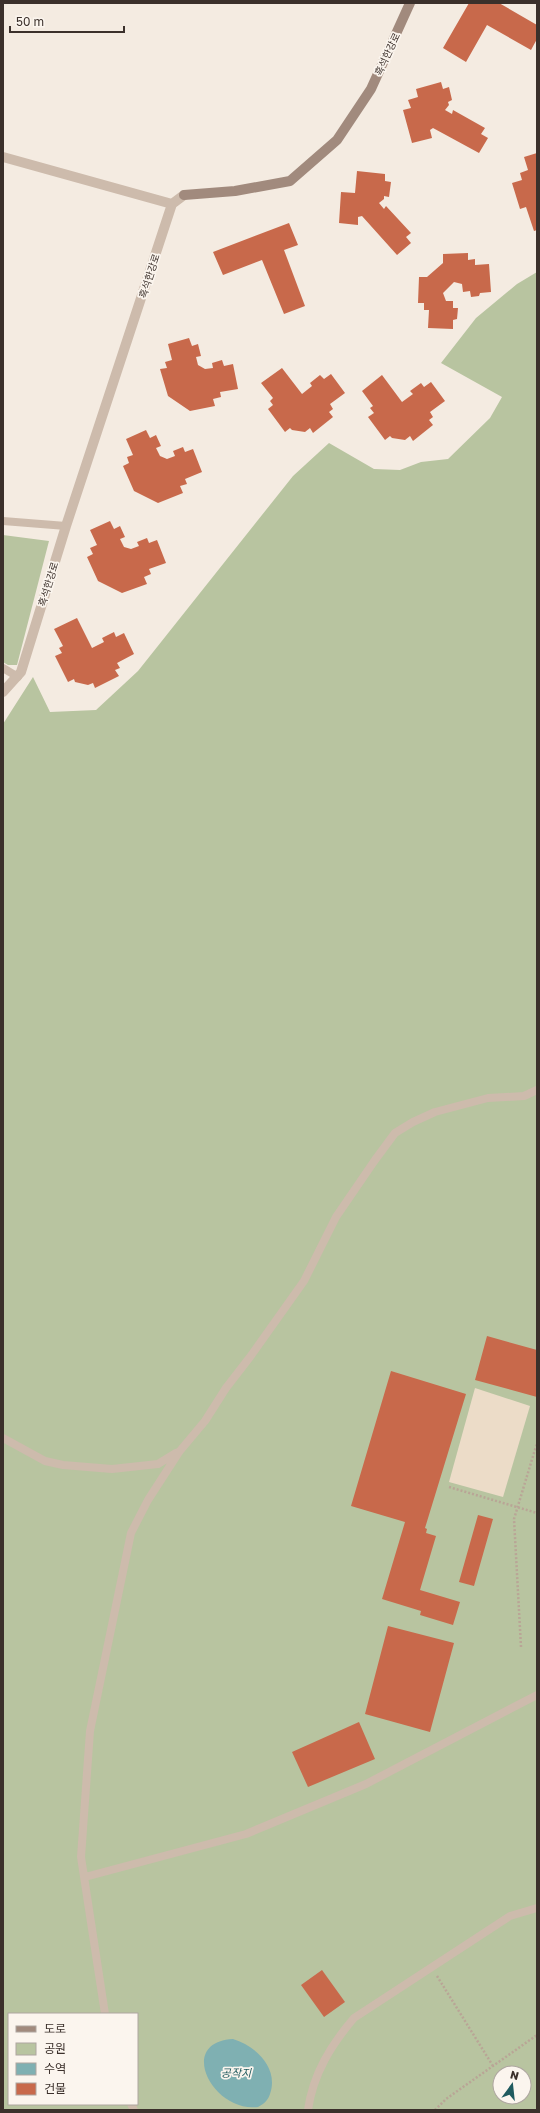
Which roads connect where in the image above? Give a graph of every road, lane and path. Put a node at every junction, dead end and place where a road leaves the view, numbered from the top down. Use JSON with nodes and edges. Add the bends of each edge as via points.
{"nodes":[{"id":1,"x":410,"y":3,"type":"edge"},
{"id":2,"x":3,"y":157,"type":"edge"},
{"id":3,"x":172,"y":204,"type":"junction"},
{"id":4,"x":3,"y":521,"type":"edge"},
{"id":5,"x":66,"y":526,"type":"junction"},
{"id":6,"x":3,"y":668,"type":"edge"},
{"id":7,"x":20,"y":675,"type":"junction"},
{"id":8,"x":3,"y":692,"type":"edge"},
{"id":9,"x":537,"y":1090,"type":"edge"},
{"id":10,"x":3,"y":1438,"type":"edge"},
{"id":11,"x":537,"y":1443,"type":"edge"},
{"id":12,"x":179,"y":1452,"type":"junction"},
{"id":13,"x":449,"y":1487,"type":"dead end"},
{"id":14,"x":518,"y":1507,"type":"junction"},
{"id":15,"x":537,"y":1513,"type":"edge"},
{"id":16,"x":521,"y":1647,"type":"dead end"},
{"id":17,"x":537,"y":1696,"type":"edge"},
{"id":18,"x":85,"y":1877,"type":"junction"},
{"id":19,"x":537,"y":1908,"type":"edge"},
{"id":20,"x":432,"y":1968,"type":"junction"},
{"id":21,"x":105,"y":2013,"type":"edge"},
{"id":22,"x":537,"y":2035,"type":"edge"},
{"id":23,"x":493,"y":2065,"type":"edge"},
{"id":24,"x":495,"y":2065,"type":"edge"},
{"id":25,"x":492,"y":2067,"type":"edge"},
{"id":26,"x":308,"y":2110,"type":"edge"},
{"id":27,"x":435,"y":2110,"type":"edge"}],
"edges":[{"from":1,"to":3,"type":"street","name":"흑석한강로","via":[[374,83],[337,140],[290,181],[235,191],[184,195]]},
{"from":2,"to":3,"type":"street"},
{"from":3,"to":5,"type":"street","name":"흑석한강로"},
{"from":4,"to":5,"type":"lane"},
{"from":5,"to":7,"type":"street","name":"흑석한강로"},
{"from":6,"to":7,"type":"lane"},
{"from":7,"to":8,"type":"street"},
{"from":9,"to":12,"type":"lane","via":[[524,1096],[488,1098],[435,1112],[396,1133],[374,1160],[336,1218],[304,1281],[288,1305]]},
{"from":10,"to":12,"type":"lane","via":[[46,1461],[112,1469],[158,1464]]},
{"from":11,"to":14,"type":"path"},
{"from":12,"to":18,"type":"lane","via":[[148,1500],[131,1533],[90,1731],[81,1857]]},
{"from":13,"to":14,"type":"path"},
{"from":14,"to":15,"type":"path"},
{"from":14,"to":16,"type":"path","via":[[514,1519]]},
{"from":17,"to":18,"type":"lane","via":[[366,1784],[246,1834]]},
{"from":18,"to":21,"type":"lane"},
{"from":19,"to":20,"type":"lane","via":[[510,1916]]},
{"from":20,"to":23,"type":"path"},
{"from":20,"to":26,"type":"lane","via":[[354,2018],[339,2035],[320,2066]]},
{"from":22,"to":24,"type":"path"},
{"from":25,"to":27,"type":"path","via":[[446,2099]]}]}
